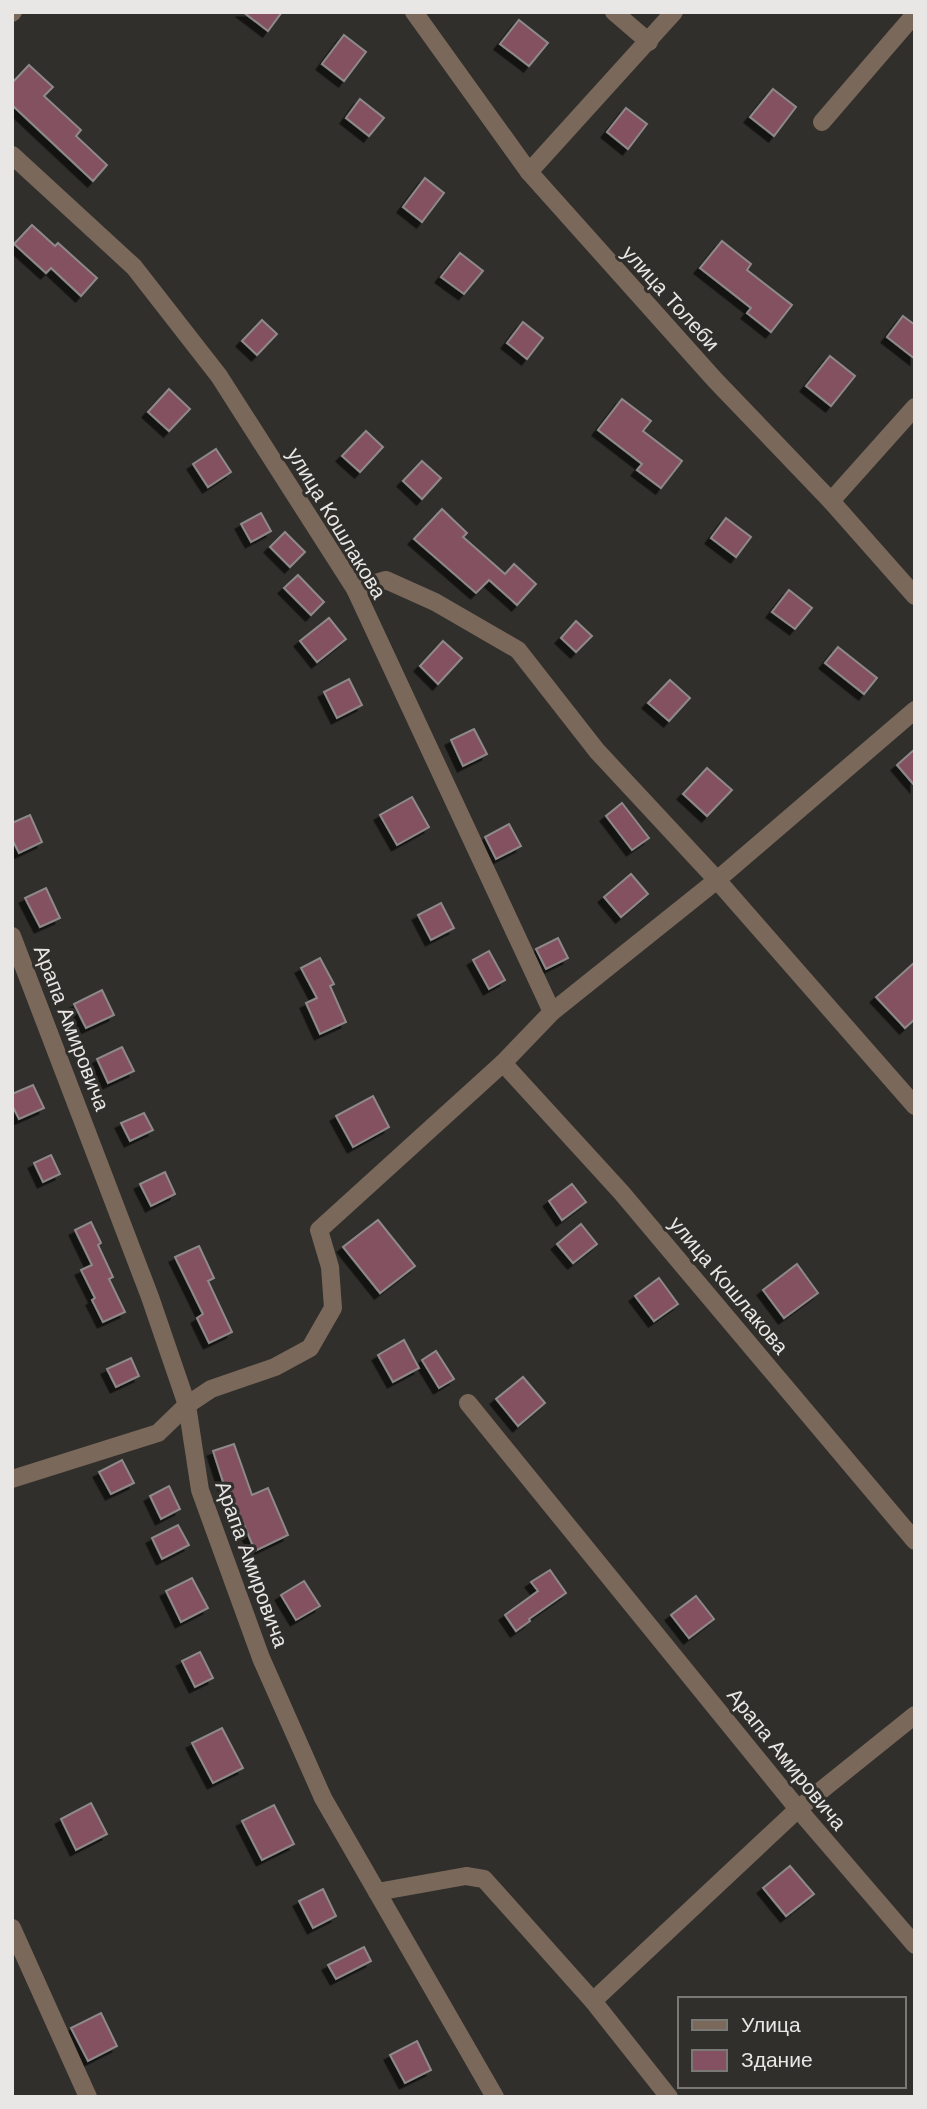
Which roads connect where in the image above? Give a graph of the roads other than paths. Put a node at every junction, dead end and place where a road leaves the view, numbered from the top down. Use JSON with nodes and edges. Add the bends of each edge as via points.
{"nodes":[{"id":1,"x":414,"y":12,"type":"edge"},
{"id":2,"x":614,"y":12,"type":"edge"},
{"id":3,"x":674,"y":12,"type":"edge"},
{"id":4,"x":915,"y":14,"type":"edge"},
{"id":5,"x":649,"y":42,"type":"junction"},
{"id":6,"x":822,"y":122,"type":"dead end"},
{"id":7,"x":12,"y":155,"type":"edge"},
{"id":8,"x":529,"y":172,"type":"junction"},
{"id":9,"x":915,"y":407,"type":"edge"},
{"id":10,"x":831,"y":501,"type":"junction"},
{"id":11,"x":355,"y":589,"type":"junction"},
{"id":12,"x":915,"y":596,"type":"edge"},
{"id":13,"x":915,"y":710,"type":"edge"},
{"id":14,"x":717,"y":880,"type":"junction"},
{"id":15,"x":12,"y":936,"type":"edge"},
{"id":16,"x":552,"y":1012,"type":"junction"},
{"id":17,"x":503,"y":1063,"type":"junction"},
{"id":18,"x":915,"y":1106,"type":"edge"},
{"id":19,"x":468,"y":1403,"type":"dead end"},
{"id":20,"x":187,"y":1405,"type":"junction"},
{"id":21,"x":12,"y":1479,"type":"edge"},
{"id":22,"x":915,"y":1541,"type":"edge"},
{"id":23,"x":915,"y":1715,"type":"edge"},
{"id":24,"x":798,"y":1809,"type":"junction"},
{"id":25,"x":377,"y":1892,"type":"junction"},
{"id":26,"x":12,"y":1928,"type":"edge"},
{"id":27,"x":915,"y":1945,"type":"edge"},
{"id":28,"x":593,"y":2001,"type":"junction"},
{"id":29,"x":88,"y":2097,"type":"edge"},
{"id":30,"x":495,"y":2097,"type":"edge"},
{"id":31,"x":669,"y":2097,"type":"edge"}],
"edges":[{"from":1,"to":8,"type":"street","name":"улица Толеби"},
{"from":2,"to":5,"type":"street"},
{"from":3,"to":5,"type":"street"},
{"from":4,"to":6,"type":"street"},
{"from":5,"to":8,"type":"street"},
{"from":7,"to":11,"type":"street","name":"улица Кошлакова","via":[[151,289],[219,376]]},
{"from":8,"to":10,"type":"street","name":"улица Толеби","via":[[715,380]]},
{"from":9,"to":10,"type":"street"},
{"from":10,"to":12,"type":"street","name":"улица Толеби"},
{"from":11,"to":14,"type":"street","via":[[386,580],[435,602],[518,650],[597,751]]},
{"from":11,"to":16,"type":"street","name":"улица Кошлакова"},
{"from":13,"to":14,"type":"street"},
{"from":14,"to":16,"type":"street"},
{"from":14,"to":18,"type":"street"},
{"from":15,"to":20,"type":"street","name":"Арапа Амировича"},
{"from":16,"to":17,"type":"street"},
{"from":17,"to":20,"type":"street","via":[[319,1230],[330,1267],[333,1308],[310,1348],[275,1367],[212,1388]]},
{"from":17,"to":22,"type":"street","name":"улица Кошлакова","via":[[621,1192]]},
{"from":19,"to":24,"type":"street","name":"Арапа Амировича"},
{"from":20,"to":21,"type":"street","via":[[158,1433]]},
{"from":20,"to":25,"type":"street","name":"Арапа Амировича","via":[[200,1490],[261,1658],[323,1798]]},
{"from":23,"to":24,"type":"street"},
{"from":24,"to":27,"type":"street","name":"Арапа Амировича"},
{"from":24,"to":28,"type":"street"},
{"from":25,"to":28,"type":"street","via":[[466,1876],[484,1880]]},
{"from":25,"to":30,"type":"street","name":"Арапа Амировича"},
{"from":26,"to":29,"type":"street"},
{"from":28,"to":31,"type":"street"}]}
